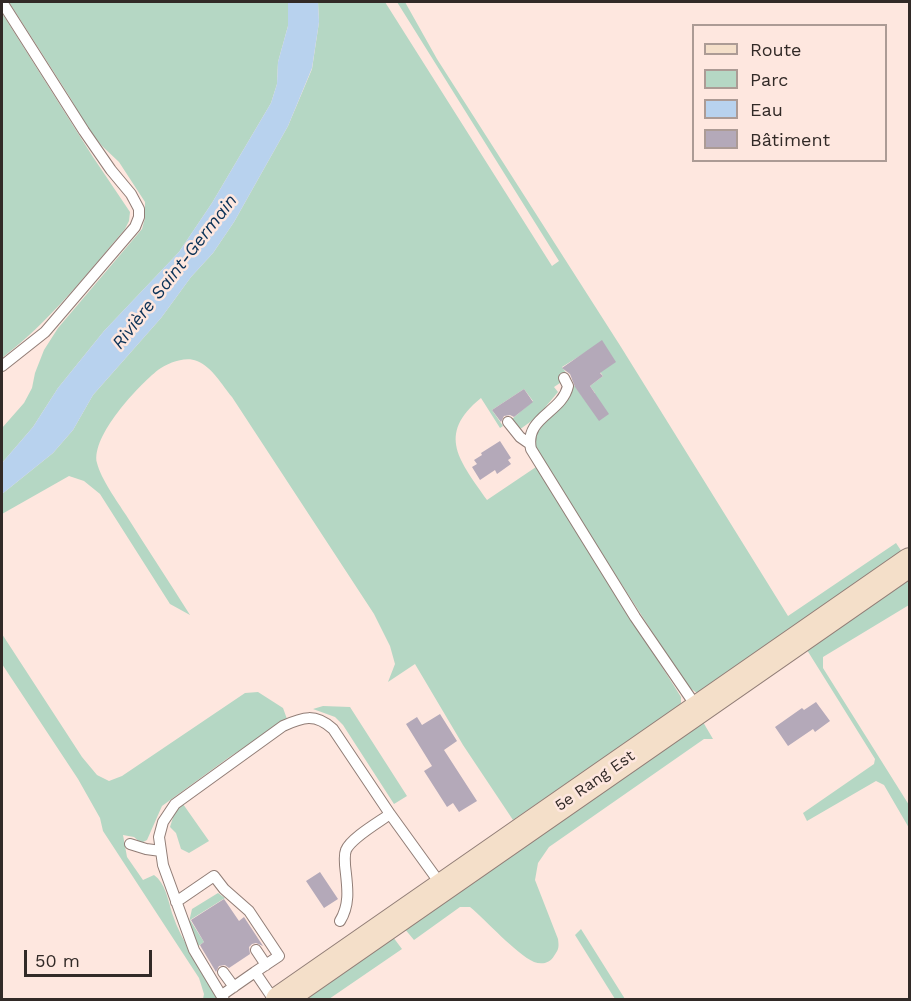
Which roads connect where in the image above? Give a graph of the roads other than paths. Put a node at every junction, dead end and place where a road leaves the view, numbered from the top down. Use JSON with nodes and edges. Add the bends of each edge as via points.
{"nodes":[{"id":1,"x":2,"y":2,"type":"edge"},
{"id":2,"x":2,"y":366,"type":"edge"},
{"id":3,"x":564,"y":378,"type":"dead end"},
{"id":4,"x":508,"y":422,"type":"dead end"},
{"id":5,"x":530,"y":444,"type":"junction"},
{"id":6,"x":909,"y":562,"type":"edge"},
{"id":7,"x":698,"y":709,"type":"junction"},
{"id":8,"x":390,"y":814,"type":"junction"},
{"id":9,"x":130,"y":844,"type":"dead end"},
{"id":10,"x":161,"y":851,"type":"junction"},
{"id":11,"x":442,"y":887,"type":"junction"},
{"id":12,"x":176,"y":902,"type":"junction"},
{"id":13,"x":340,"y":921,"type":"dead end"},
{"id":14,"x":256,"y":950,"type":"dead end"},
{"id":15,"x":266,"y":965,"type":"junction"},
{"id":16,"x":223,"y":972,"type":"dead end"},
{"id":17,"x":255,"y":972,"type":"junction"},
{"id":18,"x":234,"y":987,"type":"junction"},
{"id":19,"x":223,"y":997,"type":"edge"},
{"id":20,"x":274,"y":999,"type":"edge"},
{"id":21,"x":280,"y":999,"type":"edge"}],
"edges":[{"from":1,"to":2,"type":"lane","via":[[139,209],[135,227],[45,332]]},
{"from":3,"to":5,"type":"lane","via":[[567,392],[531,430]]},
{"from":4,"to":5,"type":"lane"},
{"from":5,"to":7,"type":"lane","via":[[634,617]]},
{"from":6,"to":7,"type":"street","name":"5e Rang Est"},
{"from":7,"to":11,"type":"street","name":"5e Rang Est"},
{"from":8,"to":10,"type":"lane","via":[[333,729],[315,718],[302,717],[283,726],[175,804],[163,822]]},
{"from":8,"to":11,"type":"lane"},
{"from":8,"to":13,"type":"lane","via":[[346,849],[348,900]]},
{"from":9,"to":10,"type":"lane"},
{"from":10,"to":12,"type":"lane"},
{"from":11,"to":21,"type":"street","name":"5e Rang Est"},
{"from":12,"to":15,"type":"lane","via":[[214,876],[249,911],[279,956]]},
{"from":12,"to":19,"type":"lane","via":[[194,950]]},
{"from":14,"to":15,"type":"lane"},
{"from":15,"to":17,"type":"lane"},
{"from":16,"to":18,"type":"lane"},
{"from":17,"to":18,"type":"lane"},
{"from":17,"to":20,"type":"lane"},
{"from":18,"to":19,"type":"lane"}]}
